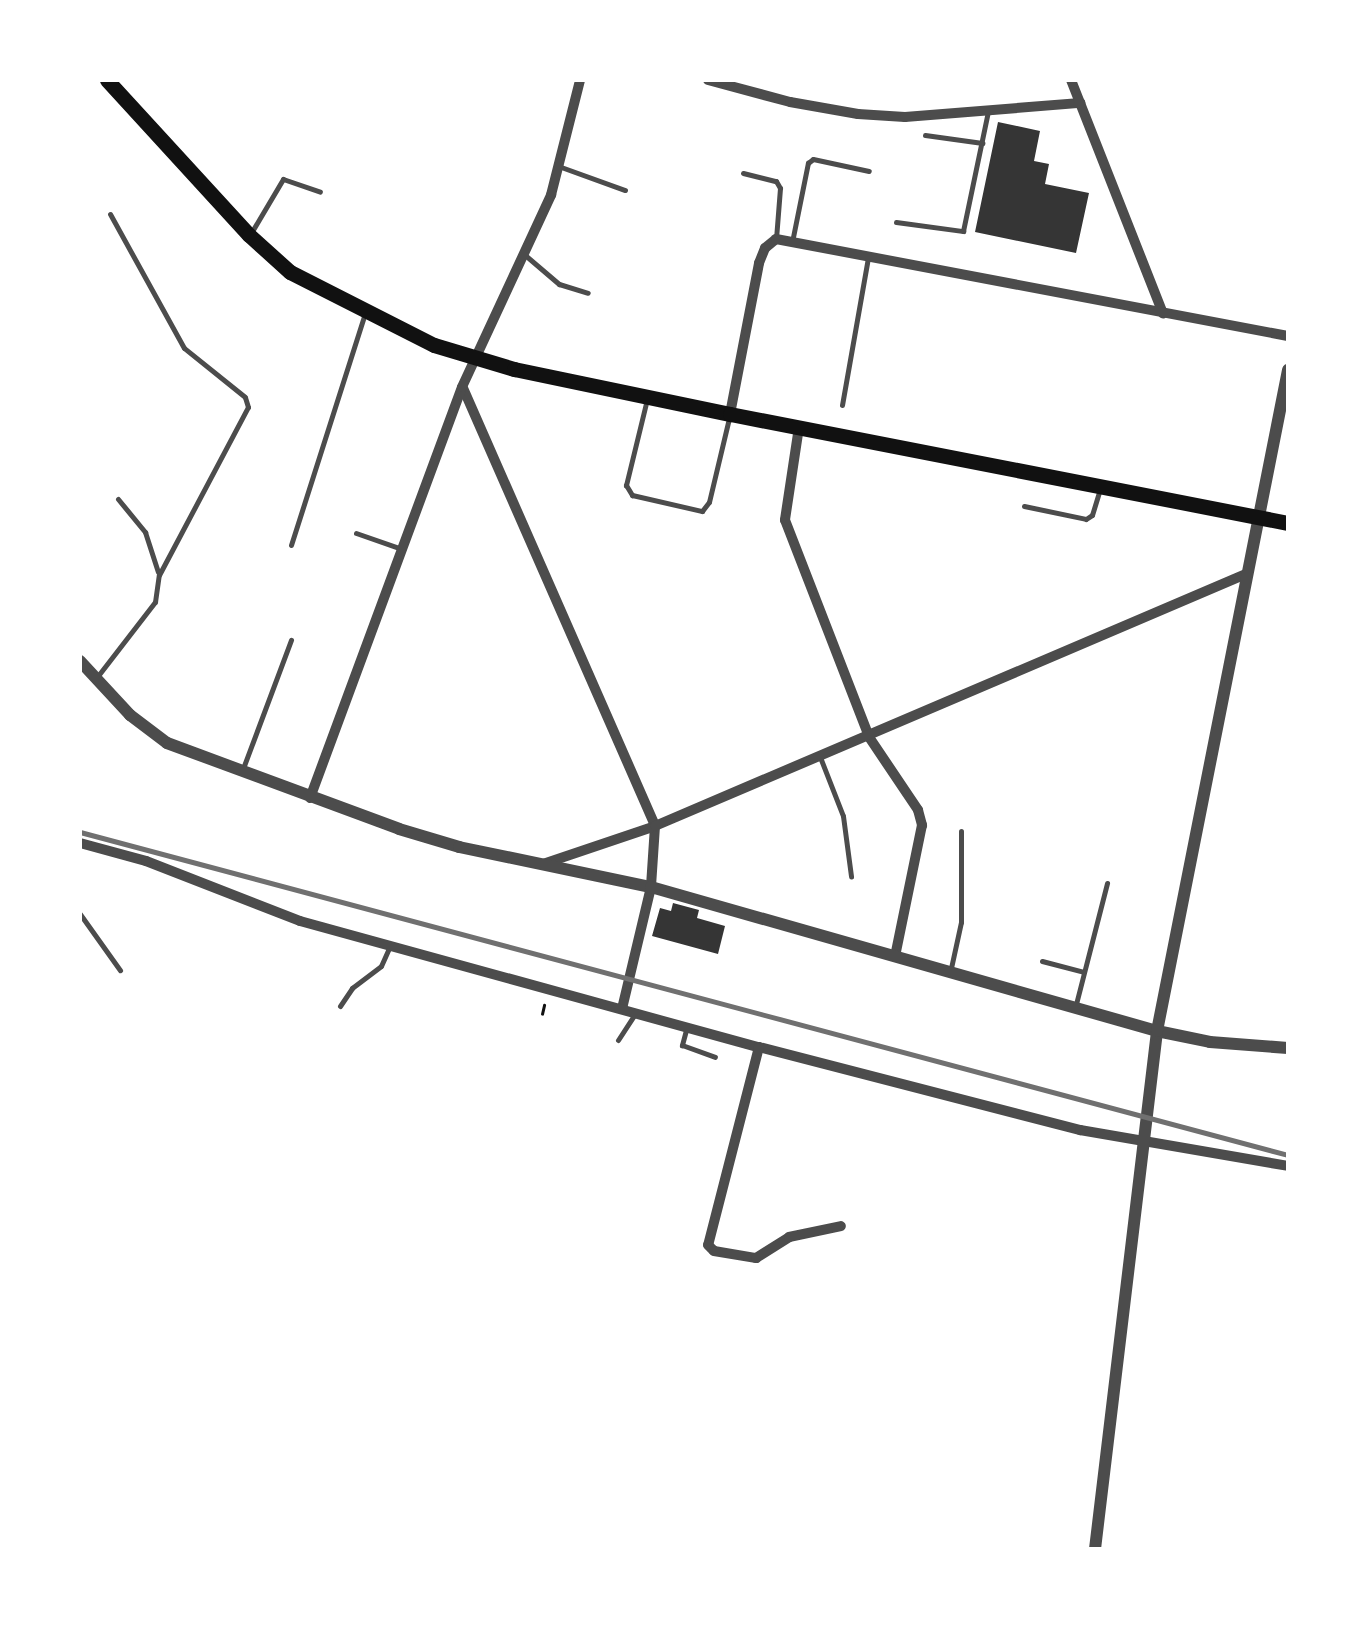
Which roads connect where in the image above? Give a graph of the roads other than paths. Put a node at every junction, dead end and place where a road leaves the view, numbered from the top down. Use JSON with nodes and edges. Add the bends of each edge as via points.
{"nodes":[{"id":1,"x":107,"y":80,"type":"edge"},
{"id":2,"x":580,"y":80,"type":"edge"},
{"id":3,"x":708,"y":80,"type":"edge"},
{"id":4,"x":1071,"y":80,"type":"edge"},
{"id":5,"x":1080,"y":103,"type":"junction"},
{"id":6,"x":988,"y":111,"type":"junction"},
{"id":7,"x":924,"y":135,"type":"dead end"},
{"id":8,"x":982,"y":144,"type":"junction"},
{"id":9,"x":561,"y":167,"type":"junction"},
{"id":10,"x":869,"y":171,"type":"dead end"},
{"id":11,"x":743,"y":172,"type":"dead end"},
{"id":12,"x":625,"y":190,"type":"dead end"},
{"id":13,"x":320,"y":192,"type":"dead end"},
{"id":14,"x":110,"y":214,"type":"dead end"},
{"id":15,"x":896,"y":222,"type":"dead end"},
{"id":16,"x":248,"y":235,"type":"junction"},
{"id":17,"x":776,"y":239,"type":"junction"},
{"id":18,"x":792,"y":242,"type":"junction"},
{"id":19,"x":523,"y":253,"type":"junction"},
{"id":20,"x":868,"y":254,"type":"junction"},
{"id":21,"x":588,"y":293,"type":"dead end"},
{"id":22,"x":1164,"y":312,"type":"junction"},
{"id":23,"x":365,"y":313,"type":"junction"},
{"id":24,"x":1288,"y":336,"type":"edge"},
{"id":25,"x":474,"y":359,"type":"junction"},
{"id":26,"x":1288,"y":370,"type":"edge"},
{"id":27,"x":462,"y":387,"type":"junction"},
{"id":28,"x":647,"y":396,"type":"junction"},
{"id":29,"x":842,"y":404,"type":"dead end"},
{"id":30,"x":730,"y":414,"type":"junction"},
{"id":31,"x":799,"y":427,"type":"junction"},
{"id":32,"x":1100,"y":485,"type":"junction"},
{"id":33,"x":118,"y":499,"type":"dead end"},
{"id":34,"x":1024,"y":506,"type":"dead end"},
{"id":35,"x":1258,"y":516,"type":"junction"},
{"id":36,"x":1288,"y":524,"type":"edge"},
{"id":37,"x":356,"y":532,"type":"dead end"},
{"id":38,"x":291,"y":545,"type":"dead end"},
{"id":39,"x":402,"y":549,"type":"junction"},
{"id":40,"x":1246,"y":574,"type":"junction"},
{"id":41,"x":159,"y":575,"type":"junction"},
{"id":42,"x":290,"y":640,"type":"dead end"},
{"id":43,"x":80,"y":662,"type":"edge"},
{"id":44,"x":95,"y":679,"type":"junction"},
{"id":45,"x":869,"y":737,"type":"junction"},
{"id":46,"x":820,"y":757,"type":"junction"},
{"id":47,"x":242,"y":774,"type":"junction"},
{"id":48,"x":310,"y":798,"type":"junction"},
{"id":49,"x":655,"y":826,"type":"junction"},
{"id":50,"x":961,"y":830,"type":"dead end"},
{"id":51,"x":80,"y":843,"type":"edge"},
{"id":52,"x":542,"y":864,"type":"junction"},
{"id":53,"x":852,"y":876,"type":"dead end"},
{"id":54,"x":1107,"y":883,"type":"dead end"},
{"id":55,"x":651,"y":887,"type":"junction"},
{"id":56,"x":80,"y":914,"type":"edge"},
{"id":57,"x":390,"y":945,"type":"junction"},
{"id":58,"x":895,"y":956,"type":"junction"},
{"id":59,"x":1042,"y":961,"type":"dead end"},
{"id":60,"x":120,"y":970,"type":"dead end"},
{"id":61,"x":950,"y":971,"type":"junction"},
{"id":62,"x":1084,"y":972,"type":"junction"},
{"id":63,"x":340,"y":1006,"type":"dead end"},
{"id":64,"x":1075,"y":1007,"type":"junction"},
{"id":65,"x":622,"y":1008,"type":"junction"},
{"id":66,"x":635,"y":1012,"type":"junction"},
{"id":67,"x":687,"y":1027,"type":"junction"},
{"id":68,"x":1156,"y":1031,"type":"junction"},
{"id":69,"x":618,"y":1040,"type":"dead end"},
{"id":70,"x":759,"y":1047,"type":"junction"},
{"id":71,"x":1288,"y":1048,"type":"edge"},
{"id":72,"x":715,"y":1057,"type":"dead end"},
{"id":73,"x":1141,"y":1141,"type":"junction"},
{"id":74,"x":1288,"y":1166,"type":"edge"},
{"id":75,"x":841,"y":1226,"type":"dead end"},
{"id":76,"x":1095,"y":1549,"type":"edge"}],
"edges":[{"from":1,"to":16,"type":"main road"},
{"from":2,"to":9,"type":"street"},
{"from":3,"to":6,"type":"street","via":[[858,114]]},
{"from":4,"to":5,"type":"street"},
{"from":5,"to":6,"type":"street"},
{"from":5,"to":22,"type":"street"},
{"from":6,"to":8,"type":"lane"},
{"from":7,"to":8,"type":"lane"},
{"from":8,"to":15,"type":"lane","via":[[963,231]]},
{"from":9,"to":12,"type":"lane"},
{"from":9,"to":19,"type":"street"},
{"from":10,"to":18,"type":"lane","via":[[808,162]]},
{"from":11,"to":17,"type":"lane","via":[[780,188]]},
{"from":13,"to":16,"type":"lane","via":[[283,179]]},
{"from":14,"to":41,"type":"lane","via":[[184,348],[245,397],[248,407]]},
{"from":16,"to":23,"type":"main road","via":[[290,272]]},
{"from":17,"to":18,"type":"street"},
{"from":17,"to":30,"type":"street","via":[[758,262]]},
{"from":18,"to":20,"type":"street"},
{"from":19,"to":21,"type":"lane","via":[[559,284]]},
{"from":19,"to":25,"type":"street"},
{"from":20,"to":22,"type":"street"},
{"from":20,"to":29,"type":"lane"},
{"from":22,"to":24,"type":"street"},
{"from":23,"to":25,"type":"main road"},
{"from":23,"to":38,"type":"lane"},
{"from":25,"to":27,"type":"street"},
{"from":25,"to":28,"type":"main road"},
{"from":26,"to":35,"type":"street"},
{"from":27,"to":39,"type":"street"},
{"from":27,"to":49,"type":"street"},
{"from":28,"to":30,"type":"main road"},
{"from":28,"to":30,"type":"lane","via":[[628,492],[702,510]]},
{"from":30,"to":31,"type":"main road"},
{"from":31,"to":32,"type":"main road"},
{"from":31,"to":45,"type":"street","via":[[785,520]]},
{"from":32,"to":34,"type":"lane","via":[[1086,519]]},
{"from":32,"to":35,"type":"main road"},
{"from":33,"to":41,"type":"lane","via":[[145,532]]},
{"from":35,"to":36,"type":"main road"},
{"from":35,"to":40,"type":"street"},
{"from":37,"to":39,"type":"lane"},
{"from":39,"to":48,"type":"street"},
{"from":40,"to":45,"type":"street"},
{"from":40,"to":68,"type":"street"},
{"from":41,"to":44,"type":"lane","via":[[148,614]]},
{"from":42,"to":47,"type":"lane"},
{"from":43,"to":44,"type":"street"},
{"from":44,"to":47,"type":"street","via":[[167,743]]},
{"from":45,"to":46,"type":"street"},
{"from":45,"to":58,"type":"street","via":[[922,825]]},
{"from":46,"to":49,"type":"street"},
{"from":46,"to":53,"type":"lane","via":[[843,816]]},
{"from":47,"to":48,"type":"street"},
{"from":48,"to":52,"type":"street","via":[[460,847]]},
{"from":49,"to":52,"type":"street"},
{"from":49,"to":55,"type":"street"},
{"from":50,"to":61,"type":"lane","via":[[961,922]]},
{"from":51,"to":57,"type":"street","via":[[146,861],[294,919]]},
{"from":52,"to":55,"type":"street"},
{"from":54,"to":62,"type":"lane"},
{"from":55,"to":58,"type":"street"},
{"from":55,"to":65,"type":"street"},
{"from":56,"to":60,"type":"lane"},
{"from":57,"to":63,"type":"lane","via":[[382,966]]},
{"from":57,"to":65,"type":"street"},
{"from":58,"to":61,"type":"street"},
{"from":59,"to":62,"type":"lane"},
{"from":61,"to":64,"type":"street"},
{"from":62,"to":64,"type":"lane"},
{"from":64,"to":68,"type":"street"},
{"from":65,"to":66,"type":"street"},
{"from":66,"to":67,"type":"street"},
{"from":66,"to":69,"type":"lane"},
{"from":67,"to":70,"type":"street"},
{"from":67,"to":72,"type":"lane","via":[[682,1045]]},
{"from":68,"to":71,"type":"street"},
{"from":68,"to":73,"type":"street"},
{"from":70,"to":73,"type":"street"},
{"from":70,"to":75,"type":"street","via":[[708,1245],[756,1258],[790,1237]]},
{"from":73,"to":74,"type":"street"},
{"from":73,"to":76,"type":"street"}]}
